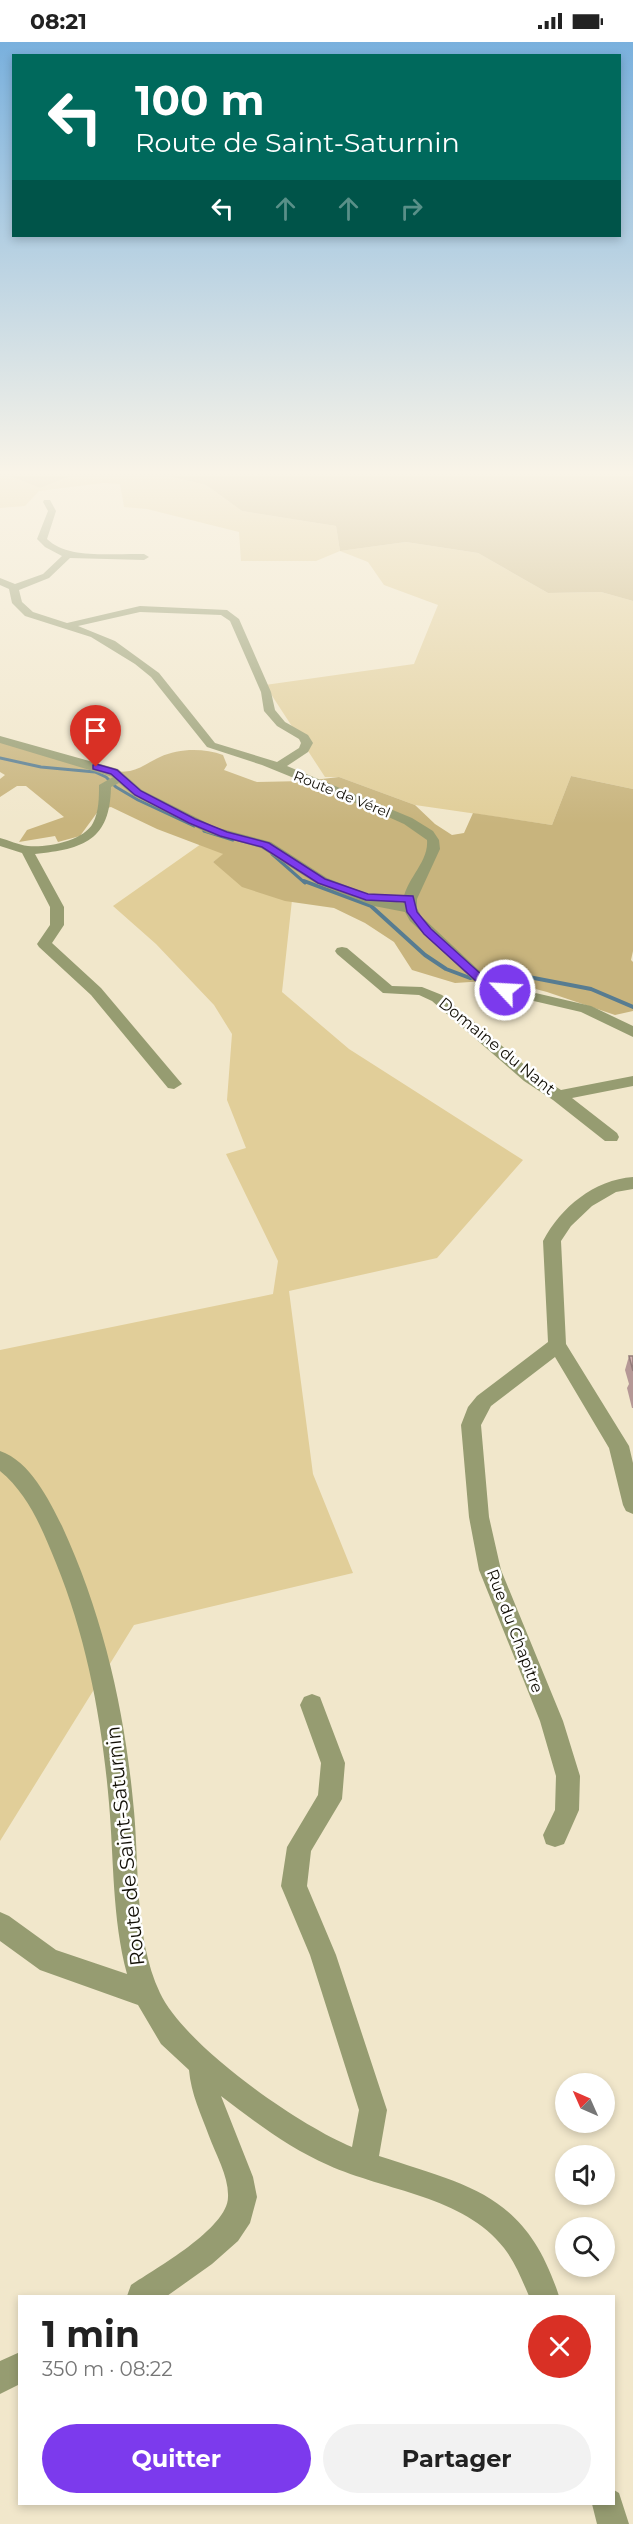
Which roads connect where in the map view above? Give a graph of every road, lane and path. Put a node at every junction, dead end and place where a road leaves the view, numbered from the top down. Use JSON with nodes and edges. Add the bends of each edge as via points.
{"nodes":[{"id":1,"x":15,"y":592,"type":"edge"},
{"id":2,"x":66,"y":626,"type":"junction"},
{"id":3,"x":0,"y":739,"type":"edge"},
{"id":4,"x":277,"y":767,"type":"junction"},
{"id":5,"x":113,"y":781,"type":"junction"},
{"id":6,"x":0,"y":842,"type":"edge"},
{"id":7,"x":27,"y":850,"type":"junction"},
{"id":8,"x":410,"y":903,"type":"junction"},
{"id":9,"x":342,"y":951,"type":"dead end"},
{"id":10,"x":613,"y":1021,"type":"junction"},
{"id":11,"x":633,"y":1032,"type":"edge"},
{"id":12,"x":633,"y":1040,"type":"edge"},
{"id":13,"x":633,"y":1081,"type":"edge"},
{"id":14,"x":174,"y":1084,"type":"dead end"},
{"id":15,"x":559,"y":1096,"type":"junction"},
{"id":16,"x":611,"y":1137,"type":"dead end"},
{"id":17,"x":633,"y":1184,"type":"edge"},
{"id":18,"x":556,"y":1345,"type":"junction"},
{"id":19,"x":0,"y":1459,"type":"edge"},
{"id":20,"x":633,"y":1505,"type":"edge"},
{"id":21,"x":312,"y":1705,"type":"dead end"},
{"id":22,"x":555,"y":1835,"type":"dead end"},
{"id":23,"x":0,"y":1925,"type":"edge"},
{"id":24,"x":146,"y":1994,"type":"junction"},
{"id":25,"x":202,"y":2064,"type":"junction"},
{"id":26,"x":363,"y":2164,"type":"junction"},
{"id":27,"x":143,"y":2295,"type":"edge"},
{"id":28,"x":544,"y":2295,"type":"edge"},
{"id":29,"x":18,"y":2368,"type":"edge"},
{"id":30,"x":0,"y":2378,"type":"edge"},
{"id":31,"x":608,"y":2505,"type":"edge"},
{"id":32,"x":613,"y":2524,"type":"edge"}],
"edges":[{"from":1,"to":2,"type":"street","name":"Route de Vérel","via":[[17,603],[29,614]]},
{"from":2,"to":4,"type":"street","name":"Route de Vérel","via":[[111,643],[155,675],[211,745]]},
{"from":2,"to":4,"type":"street","via":[[140,609],[223,612],[234,619],[266,692],[270,711],[307,743],[304,750]]},
{"from":3,"to":5,"type":"street","via":[[114,772]]},
{"from":4,"to":8,"type":"street","name":"Route de Vérel","via":[[408,821],[429,834],[434,845],[432,857]]},
{"from":5,"to":7,"type":"street","via":[[97,829],[85,838]]},
{"from":5,"to":8,"type":"street","via":[[223,834],[266,845],[309,874],[391,906]]},
{"from":6,"to":7,"type":"street"},
{"from":7,"to":14,"type":"street","via":[[57,906],[57,925],[44,944],[130,1030]]},
{"from":8,"to":10,"type":"street","via":[[415,918],[465,966],[490,984],[586,1009]]},
{"from":9,"to":15,"type":"street","name":"Domaine du Nant","via":[[388,990],[422,990],[431,994],[530,1077]]},
{"from":10,"to":11,"type":"street"},
{"from":10,"to":12,"type":"street"},
{"from":13,"to":15,"type":"street","name":"Domaine du Nant"},
{"from":15,"to":16,"type":"street","name":"Domaine du Nant"},
{"from":17,"to":18,"type":"street","via":[[607,1188],[579,1208],[555,1233],[552,1241]]},
{"from":18,"to":20,"type":"street","via":[[619,1446]]},
{"from":18,"to":22,"type":"street","name":"Rue du Chapitre","via":[[484,1401],[471,1425],[489,1567],[564,1758],[567,1810]]},
{"from":19,"to":24,"type":"street","name":"Route de Saint-Saturnin","via":[[18,1473],[38,1499],[88,1619],[114,1733],[128,1909],[136,1962]]},
{"from":21,"to":26,"type":"street","via":[[333,1763],[330,1799],[299,1847],[294,1886],[323,1955],[373,2110]]},
{"from":23,"to":24,"type":"street","via":[[50,1961]]},
{"from":24,"to":25,"type":"street","name":"Route de Saint-Saturnin","via":[[167,2029]]},
{"from":25,"to":26,"type":"street","name":"Route de Saint-Saturnin","via":[[281,2125],[340,2157]]},
{"from":25,"to":27,"type":"street","via":[[204,2087],[239,2177],[243,2197],[240,2213],[228,2231],[202,2254]]},
{"from":26,"to":28,"type":"street","name":"Route de Saint-Saturnin","via":[[478,2206],[509,2231],[530,2263]]},
{"from":29,"to":30,"type":"street"},
{"from":31,"to":32,"type":"street"}]}
